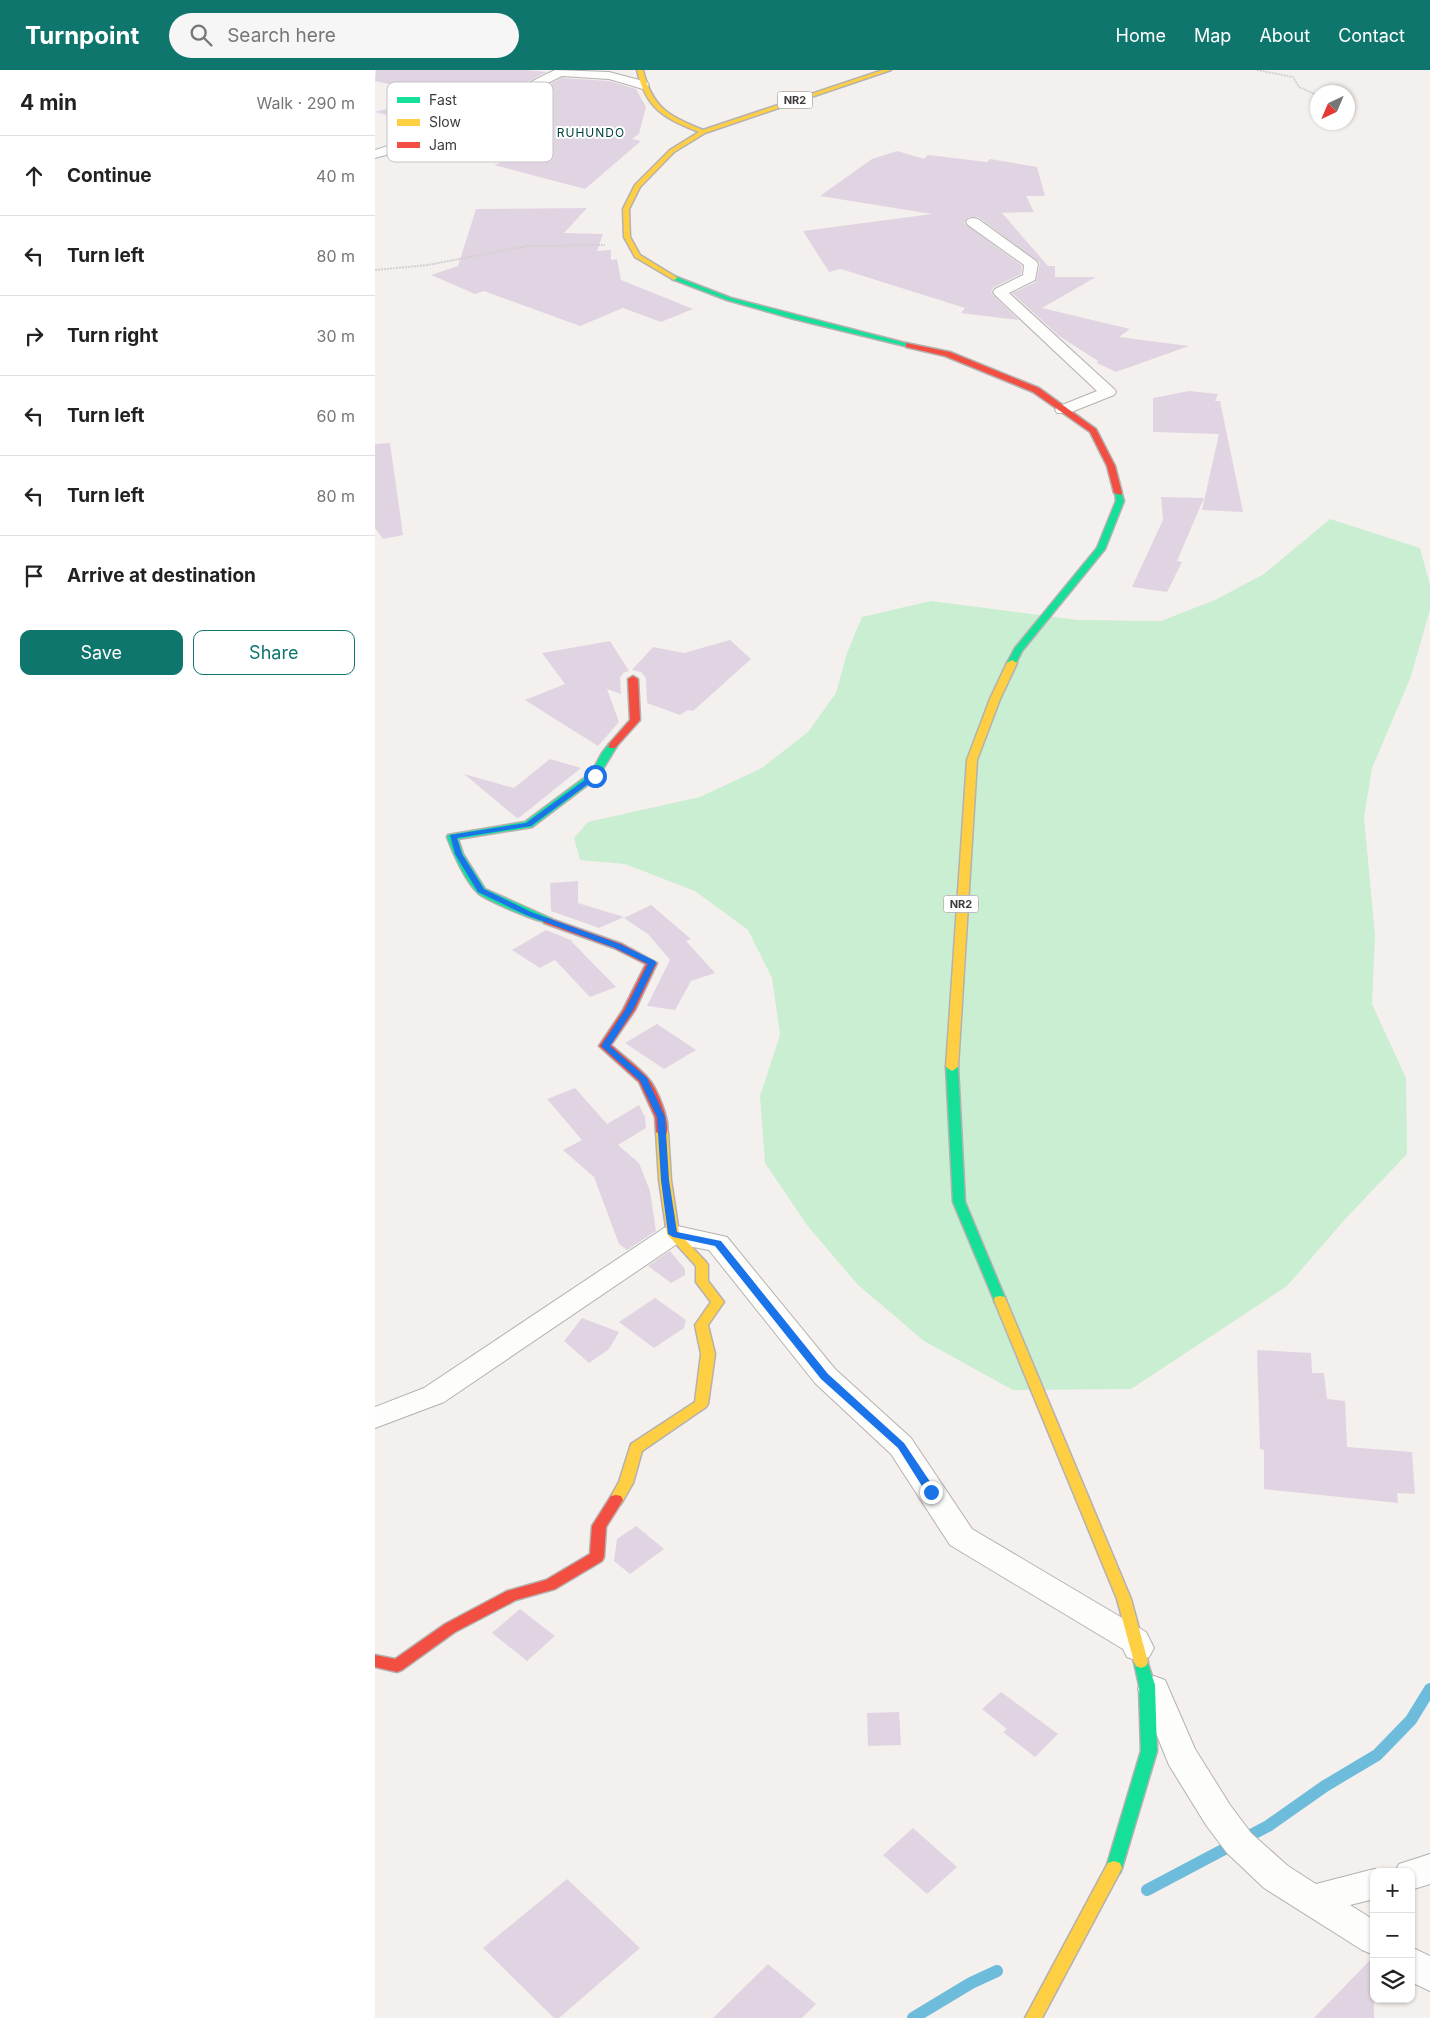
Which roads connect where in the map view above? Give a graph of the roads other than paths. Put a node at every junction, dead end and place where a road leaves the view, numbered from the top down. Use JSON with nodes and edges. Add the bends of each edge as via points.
{"nodes":[{"id":1,"x":640,"y":70,"type":"edge"},
{"id":2,"x":888,"y":70,"type":"edge"},
{"id":3,"x":562,"y":71,"type":"edge"},
{"id":4,"x":539,"y":82,"type":"edge"},
{"id":5,"x":643,"y":85,"type":"junction"},
{"id":6,"x":703,"y":132,"type":"junction"},
{"id":7,"x":387,"y":150,"type":"edge"},
{"id":8,"x":375,"y":154,"type":"edge"},
{"id":9,"x":973,"y":222,"type":"dead end"},
{"id":10,"x":1063,"y":410,"type":"junction"},
{"id":11,"x":633,"y":679,"type":"dead end"},
{"id":12,"x":673,"y":1234,"type":"junction"},
{"id":13,"x":375,"y":1418,"type":"edge"},
{"id":14,"x":1135,"y":1641,"type":"junction"},
{"id":15,"x":375,"y":1660,"type":"edge"},
{"id":16,"x":1430,"y":1869,"type":"edge"},
{"id":17,"x":1415,"y":1873,"type":"edge"},
{"id":18,"x":1370,"y":1885,"type":"edge"},
{"id":19,"x":1311,"y":1900,"type":"junction"},
{"id":20,"x":1370,"y":1937,"type":"edge"},
{"id":21,"x":1415,"y":1966,"type":"edge"},
{"id":22,"x":1430,"y":1975,"type":"edge"},
{"id":23,"x":1033,"y":2018,"type":"edge"}],
"edges":[{"from":1,"to":5,"type":"main road"},
{"from":2,"to":6,"type":"main road","number":"NR2"},
{"from":3,"to":4,"type":"street"},
{"from":3,"to":5,"type":"street","via":[[609,76]]},
{"from":5,"to":6,"type":"main road","via":[[660,114]]},
{"from":6,"to":10,"type":"main road","number":"NR2","via":[[672,150],[637,186],[626,209],[627,237],[637,256],[681,282],[729,299],[947,354],[1036,390]]},
{"from":7,"to":8,"type":"street"},
{"from":9,"to":10,"type":"street","via":[[1031,264],[1030,277],[1000,292],[1108,392]]},
{"from":10,"to":14,"type":"main road","number":"NR2","via":[[1093,431],[1111,466],[1120,501],[1101,549],[1018,650],[972,760],[951,1056],[959,1202],[1124,1599]]},
{"from":11,"to":12,"type":"main road","via":[[635,720],[605,755],[595,776],[528,825],[452,836],[458,854],[481,891],[529,914],[618,946],[652,963],[629,1010],[605,1046],[644,1080],[661,1117]]},
{"from":12,"to":13,"type":"street","via":[[434,1395]]},
{"from":12,"to":14,"type":"street","via":[[718,1243],[825,1376],[901,1446],[961,1537]]},
{"from":12,"to":15,"type":"main road","via":[[702,1265],[702,1282],[718,1302],[701,1325],[709,1354],[701,1404],[636,1448],[626,1483],[599,1526],[597,1557],[549,1585],[512,1595],[450,1628],[397,1666]]},
{"from":14,"to":19,"type":"street","via":[[1181,1755],[1218,1815],[1239,1843],[1276,1877]]},
{"from":14,"to":23,"type":"main road","number":"NR2","via":[[1147,1685],[1149,1751],[1113,1871]]},
{"from":16,"to":17,"type":"street"},
{"from":18,"to":19,"type":"street"},
{"from":19,"to":20,"type":"street"},
{"from":21,"to":22,"type":"street"}]}
